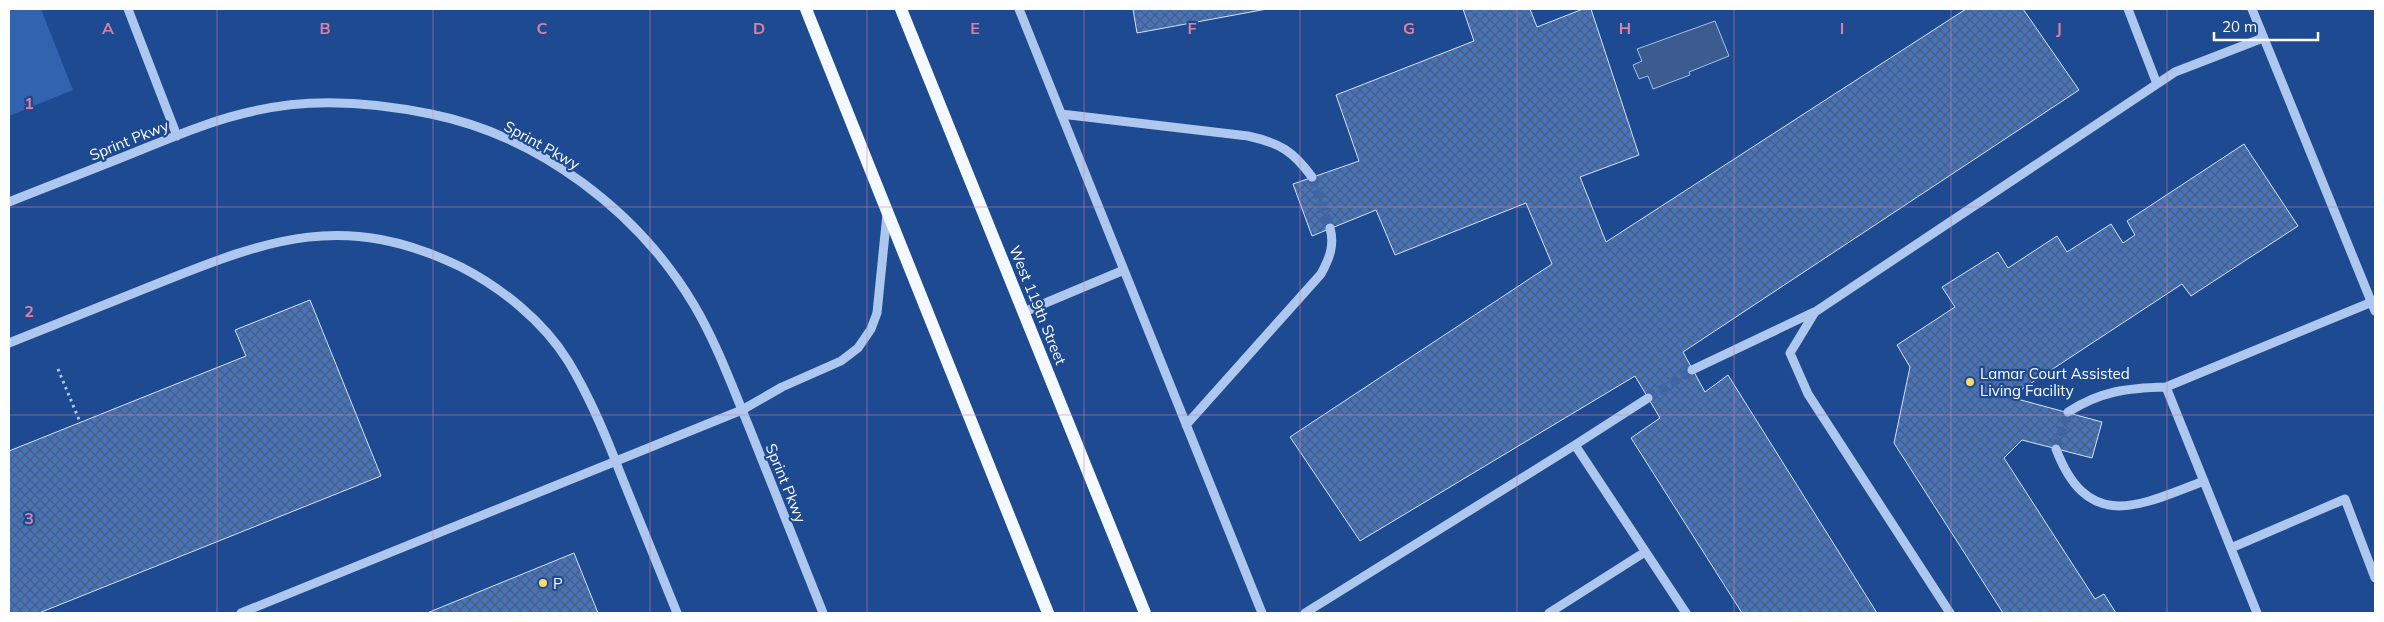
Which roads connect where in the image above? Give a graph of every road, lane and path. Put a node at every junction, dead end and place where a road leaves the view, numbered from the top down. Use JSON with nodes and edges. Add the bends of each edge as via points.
{"nodes":[{"id":1,"x":128,"y":9,"type":"edge"},
{"id":2,"x":806,"y":9,"type":"edge"},
{"id":3,"x":901,"y":9,"type":"edge"},
{"id":4,"x":1019,"y":9,"type":"edge"},
{"id":5,"x":2128,"y":9,"type":"edge"},
{"id":6,"x":2252,"y":9,"type":"edge"},
{"id":7,"x":2263,"y":38,"type":"junction"},
{"id":8,"x":2157,"y":84,"type":"junction"},
{"id":9,"x":1061,"y":114,"type":"junction"},
{"id":10,"x":176,"y":136,"type":"junction"},
{"id":11,"x":1312,"y":177,"type":"tunnel mouth"},
{"id":12,"x":9,"y":202,"type":"edge"},
{"id":13,"x":888,"y":212,"type":"junction"},
{"id":14,"x":1330,"y":228,"type":"tunnel mouth"},
{"id":15,"x":1124,"y":270,"type":"junction"},
{"id":16,"x":2372,"y":302,"type":"junction"},
{"id":17,"x":2375,"y":311,"type":"edge"},
{"id":18,"x":1024,"y":312,"type":"junction"},
{"id":19,"x":1815,"y":312,"type":"junction"},
{"id":20,"x":9,"y":344,"type":"edge"},
{"id":21,"x":58,"y":369,"type":"dead end"},
{"id":22,"x":1692,"y":370,"type":"tunnel mouth"},
{"id":23,"x":2166,"y":387,"type":"junction"},
{"id":24,"x":1648,"y":398,"type":"tunnel mouth"},
{"id":25,"x":742,"y":410,"type":"junction"},
{"id":26,"x":2068,"y":412,"type":"tunnel mouth"},
{"id":27,"x":80,"y":422,"type":"dead end"},
{"id":28,"x":1186,"y":425,"type":"junction"},
{"id":29,"x":1575,"y":445,"type":"junction"},
{"id":30,"x":2056,"y":449,"type":"tunnel mouth"},
{"id":31,"x":616,"y":462,"type":"junction"},
{"id":32,"x":2204,"y":482,"type":"junction"},
{"id":33,"x":2231,"y":548,"type":"junction"},
{"id":34,"x":1645,"y":552,"type":"junction"},
{"id":35,"x":2375,"y":578,"type":"edge"},
{"id":36,"x":241,"y":613,"type":"edge"},
{"id":37,"x":677,"y":613,"type":"edge"},
{"id":38,"x":823,"y":613,"type":"edge"},
{"id":39,"x":1048,"y":613,"type":"edge"},
{"id":40,"x":1145,"y":613,"type":"edge"},
{"id":41,"x":1262,"y":613,"type":"edge"},
{"id":42,"x":1305,"y":613,"type":"edge"},
{"id":43,"x":1549,"y":613,"type":"edge"},
{"id":44,"x":1686,"y":613,"type":"edge"},
{"id":45,"x":1950,"y":613,"type":"edge"},
{"id":46,"x":2257,"y":613,"type":"edge"}],
"edges":[{"from":1,"to":10,"type":"street"},
{"from":2,"to":13,"type":"main road"},
{"from":3,"to":18,"type":"main road","name":"West 119th Street"},
{"from":4,"to":9,"type":"street"},
{"from":5,"to":8,"type":"street"},
{"from":6,"to":7,"type":"street"},
{"from":7,"to":8,"type":"street","via":[[2175,72]]},
{"from":7,"to":16,"type":"street"},
{"from":8,"to":19,"type":"street"},
{"from":9,"to":11,"type":"street","via":[[1248,136],[1274,142],[1300,161]]},
{"from":9,"to":15,"type":"street"},
{"from":10,"to":12,"type":"street","name":"Sprint Pkwy"},
{"from":10,"to":25,"type":"street","name":"Sprint Pkwy","via":[[216,120],[255,110],[290,104],[344,102],[401,108],[454,119],[502,136],[585,185],[626,219],[662,260],[694,305],[722,359]]},
{"from":13,"to":25,"type":"street","via":[[877,313],[858,348],[841,361],[782,387]]},
{"from":13,"to":39,"type":"main road"},
{"from":14,"to":28,"type":"street","via":[[1333,238],[1330,258],[1321,274]]},
{"from":15,"to":18,"type":"street"},
{"from":15,"to":28,"type":"street"},
{"from":16,"to":17,"type":"street"},
{"from":16,"to":23,"type":"street"},
{"from":18,"to":40,"type":"main road","name":"West 119th Street"},
{"from":19,"to":22,"type":"street"},
{"from":19,"to":45,"type":"street","via":[[1790,353],[1808,394]]},
{"from":20,"to":31,"type":"street","via":[[223,257],[264,244],[306,236],[349,235],[393,241],[434,254],[476,275],[514,302],[542,328],[567,359],[589,398]]},
{"from":21,"to":27,"type":"path"},
{"from":23,"to":26,"type":"street","via":[[2120,389]]},
{"from":23,"to":32,"type":"street"},
{"from":24,"to":29,"type":"street"},
{"from":25,"to":31,"type":"street"},
{"from":25,"to":38,"type":"street","name":"Sprint Pkwy"},
{"from":28,"to":41,"type":"street"},
{"from":29,"to":34,"type":"street"},
{"from":29,"to":42,"type":"street"},
{"from":30,"to":32,"type":"street","via":[[2065,472],[2084,493],[2105,506],[2125,508],[2152,502]]},
{"from":31,"to":36,"type":"street"},
{"from":31,"to":37,"type":"street"},
{"from":32,"to":33,"type":"street"},
{"from":33,"to":35,"type":"street","via":[[2345,499]]},
{"from":33,"to":46,"type":"street"},
{"from":34,"to":43,"type":"street"},
{"from":34,"to":44,"type":"street"}]}
